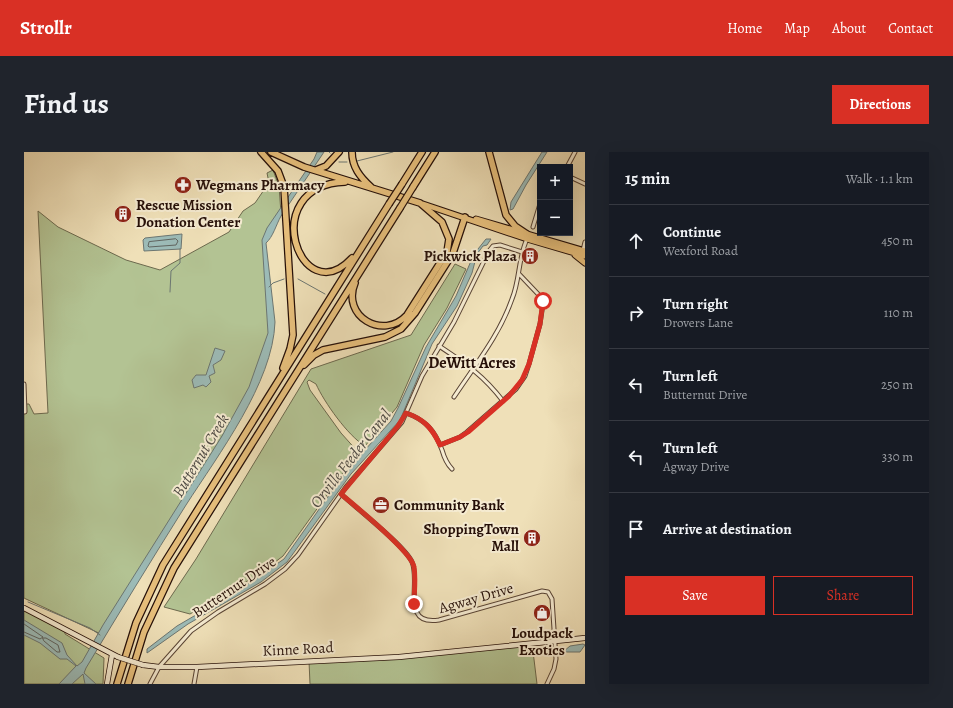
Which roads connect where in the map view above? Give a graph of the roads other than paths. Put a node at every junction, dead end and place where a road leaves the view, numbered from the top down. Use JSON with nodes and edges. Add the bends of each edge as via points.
{"nodes":[{"id":1,"x":261,"y":152,"type":"edge"},
{"id":2,"x":271,"y":152,"type":"edge"},
{"id":3,"x":339,"y":152,"type":"edge"},
{"id":4,"x":352,"y":152,"type":"edge"},
{"id":5,"x":435,"y":152,"type":"edge"},
{"id":6,"x":489,"y":152,"type":"edge"},
{"id":7,"x":575,"y":152,"type":"edge"},
{"id":8,"x":421,"y":153,"type":"edge"},
{"id":9,"x":569,"y":164,"type":"edge"},
{"id":10,"x":315,"y":170,"type":"junction"},
{"id":11,"x":573,"y":178,"type":"edge"},
{"id":12,"x":350,"y":181,"type":"junction"},
{"id":13,"x":585,"y":184,"type":"edge"},
{"id":14,"x":373,"y":188,"type":"junction"},
{"id":15,"x":420,"y":204,"type":"junction"},
{"id":16,"x":537,"y":214,"type":"edge"},
{"id":17,"x":465,"y":218,"type":"junction"},
{"id":18,"x":533,"y":228,"type":"dead end"},
{"id":19,"x":528,"y":236,"type":"junction"},
{"id":20,"x":585,"y":242,"type":"edge"},
{"id":21,"x":360,"y":249,"type":"junction"},
{"id":22,"x":567,"y":251,"type":"junction"},
{"id":23,"x":584,"y":251,"type":"edge"},
{"id":24,"x":522,"y":252,"type":"junction"},
{"id":25,"x":585,"y":256,"type":"edge"},
{"id":26,"x":585,"y":263,"type":"edge"},
{"id":27,"x":363,"y":267,"type":"junction"},
{"id":28,"x":519,"y":274,"type":"junction"},
{"id":29,"x":439,"y":346,"type":"junction"},
{"id":30,"x":473,"y":368,"type":"junction"},
{"id":31,"x":295,"y":374,"type":"junction"},
{"id":32,"x":278,"y":381,"type":"junction"},
{"id":33,"x":24,"y":384,"type":"edge"},
{"id":34,"x":454,"y":397,"type":"dead end"},
{"id":35,"x":503,"y":401,"type":"junction"},
{"id":36,"x":26,"y":412,"type":"dead end"},
{"id":37,"x":406,"y":413,"type":"junction"},
{"id":38,"x":440,"y":445,"type":"junction"},
{"id":39,"x":452,"y":469,"type":"dead end"},
{"id":40,"x":341,"y":494,"type":"junction"},
{"id":41,"x":24,"y":608,"type":"edge"},
{"id":42,"x":585,"y":638,"type":"edge"},
{"id":43,"x":556,"y":640,"type":"junction"},
{"id":44,"x":110,"y":654,"type":"junction"},
{"id":45,"x":197,"y":667,"type":"junction"},
{"id":46,"x":159,"y":668,"type":"junction"},
{"id":47,"x":107,"y":684,"type":"edge"},
{"id":48,"x":117,"y":684,"type":"edge"},
{"id":49,"x":128,"y":684,"type":"edge"},
{"id":50,"x":150,"y":684,"type":"edge"},
{"id":51,"x":194,"y":684,"type":"edge"},
{"id":52,"x":547,"y":684,"type":"edge"}],
"edges":[{"from":1,"to":32,"type":"highway","via":[[278,172],[285,194],[293,335],[289,355]]},
{"from":2,"to":10,"type":"highway"},
{"from":3,"to":10,"type":"highway","via":[[326,166]]},
{"from":4,"to":14,"type":"highway","via":[[356,170]]},
{"from":5,"to":27,"type":"highway","bridge":true},
{"from":6,"to":19,"type":"highway","via":[[506,215]]},
{"from":7,"to":9,"type":"street"},
{"from":8,"to":21,"type":"highway","bridge":true},
{"from":10,"to":12,"type":"highway"},
{"from":11,"to":13,"type":"street"},
{"from":12,"to":14,"type":"highway"},
{"from":12,"to":21,"type":"highway","via":[[326,184],[308,196],[296,214],[294,240],[298,253],[305,263],[324,271],[340,268]]},
{"from":14,"to":15,"type":"highway"},
{"from":15,"to":17,"type":"main road"},
{"from":15,"to":27,"type":"highway","via":[[442,222],[448,233],[448,248],[444,259],[410,311],[399,322],[378,326],[365,320],[358,313],[353,303],[353,290]]},
{"from":16,"to":18,"type":"street"},
{"from":17,"to":19,"type":"main road","via":[[483,221]]},
{"from":17,"to":31,"type":"highway","via":[[453,253],[405,325],[385,337],[323,350],[314,355]]},
{"from":19,"to":22,"type":"main road"},
{"from":19,"to":23,"type":"main road"},
{"from":19,"to":24,"type":"street"},
{"from":20,"to":23,"type":"street"},
{"from":21,"to":32,"type":"highway"},
{"from":22,"to":25,"type":"main road"},
{"from":22,"to":26,"type":"main road"},
{"from":24,"to":28,"type":"street"},
{"from":24,"to":29,"type":"street","name":"Butternut Drive","via":[[500,245],[493,246]]},
{"from":27,"to":31,"type":"highway"},
{"from":28,"to":30,"type":"street","via":[[504,320],[493,341]]},
{"from":28,"to":35,"type":"street","via":[[543,301],[542,313],[525,376]]},
{"from":29,"to":30,"type":"street"},
{"from":29,"to":37,"type":"street","name":"Butternut Drive"},
{"from":30,"to":34,"type":"street"},
{"from":30,"to":35,"type":"street"},
{"from":31,"to":49,"type":"highway","via":[[174,568],[144,632]]},
{"from":32,"to":48,"type":"highway","via":[[158,575],[136,623]]},
{"from":33,"to":36,"type":"street"},
{"from":35,"to":38,"type":"street","via":[[468,432]]},
{"from":37,"to":38,"type":"street","via":[[425,422]]},
{"from":37,"to":40,"type":"street","name":"Butternut Drive"},
{"from":38,"to":39,"type":"street"},
{"from":40,"to":43,"type":"street","name":"Agway Drive","via":[[411,560],[414,567],[415,609],[423,619],[439,620],[546,590],[552,599]]},
{"from":40,"to":46,"type":"street","name":"Butternut Drive","via":[[311,538],[285,569],[252,593],[203,622],[180,642]]},
{"from":41,"to":44,"type":"street","name":"Kinne Road"},
{"from":42,"to":43,"type":"street","name":"Kinne Road"},
{"from":43,"to":45,"type":"street","name":"Kinne Road","via":[[423,655]]},
{"from":43,"to":52,"type":"street","via":[[555,664]]},
{"from":44,"to":46,"type":"street","name":"Kinne Road","bridge":true},
{"from":44,"to":47,"type":"street"},
{"from":45,"to":46,"type":"street","name":"Kinne Road"},
{"from":45,"to":51,"type":"street"},
{"from":46,"to":50,"type":"street","name":"Butternut Drive"}]}
